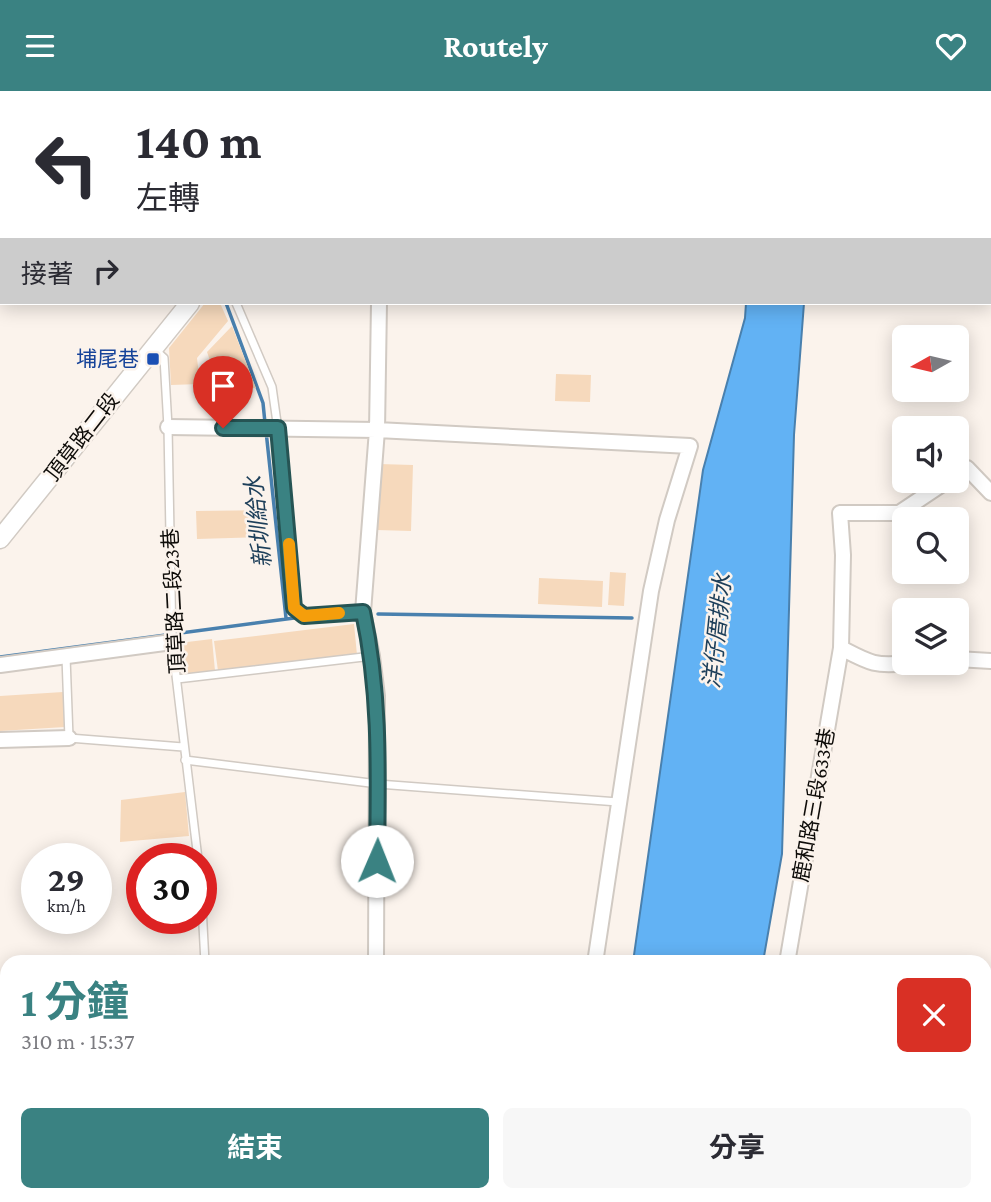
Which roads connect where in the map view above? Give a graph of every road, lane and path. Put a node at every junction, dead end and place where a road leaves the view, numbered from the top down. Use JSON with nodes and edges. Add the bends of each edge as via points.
{"nodes":[{"id":1,"x":188,"y":305,"type":"edge"},
{"id":2,"x":237,"y":305,"type":"edge"},
{"id":3,"x":379,"y":305,"type":"edge"},
{"id":4,"x":153,"y":347,"type":"junction"},
{"id":5,"x":168,"y":427,"type":"junction"},
{"id":6,"x":278,"y":428,"type":"junction"},
{"id":7,"x":377,"y":430,"type":"junction"},
{"id":8,"x":969,"y":470,"type":"edge"},
{"id":9,"x":929,"y":493,"type":"edge"},
{"id":10,"x":991,"y":493,"type":"edge"},
{"id":11,"x":0,"y":539,"type":"edge"},
{"id":12,"x":363,"y":612,"type":"junction"},
{"id":13,"x":172,"y":642,"type":"junction"},
{"id":14,"x":841,"y":648,"type":"junction"},
{"id":15,"x":66,"y":656,"type":"junction"},
{"id":16,"x":372,"y":656,"type":"junction"},
{"id":17,"x":969,"y":660,"type":"edge"},
{"id":18,"x":991,"y":661,"type":"edge"},
{"id":19,"x":0,"y":665,"type":"edge"},
{"id":20,"x":892,"y":665,"type":"edge"},
{"id":21,"x":177,"y":679,"type":"junction"},
{"id":22,"x":69,"y":738,"type":"junction"},
{"id":23,"x":0,"y":740,"type":"edge"},
{"id":24,"x":183,"y":747,"type":"junction"},
{"id":25,"x":185,"y":760,"type":"junction"},
{"id":26,"x":378,"y":784,"type":"junction"},
{"id":27,"x":618,"y":802,"type":"junction"},
{"id":28,"x":196,"y":843,"type":"edge"},
{"id":29,"x":203,"y":934,"type":"edge"},
{"id":30,"x":205,"y":955,"type":"edge"},
{"id":31,"x":376,"y":955,"type":"edge"},
{"id":32,"x":596,"y":955,"type":"edge"},
{"id":33,"x":787,"y":955,"type":"edge"}],
"edges":[{"from":1,"to":4,"type":"street","name":"頂草路二段"},
{"from":2,"to":6,"type":"lane","via":[[272,387]]},
{"from":3,"to":7,"type":"street"},
{"from":4,"to":5,"type":"lane","name":"頂草路二段23巷","via":[[164,358]]},
{"from":4,"to":11,"type":"street","name":"頂草路二段"},
{"from":5,"to":6,"type":"street"},
{"from":5,"to":13,"type":"lane","name":"頂草路二段23巷"},
{"from":6,"to":7,"type":"street"},
{"from":6,"to":12,"type":"lane","via":[[294,608],[304,616]]},
{"from":7,"to":12,"type":"street"},
{"from":7,"to":27,"type":"street","via":[[690,446],[651,591]]},
{"from":8,"to":10,"type":"street"},
{"from":9,"to":14,"type":"street","name":"鹿和路三段633巷","via":[[899,513],[840,513]]},
{"from":12,"to":16,"type":"street"},
{"from":13,"to":15,"type":"street"},
{"from":13,"to":21,"type":"lane","name":"頂草路二段23巷"},
{"from":14,"to":20,"type":"street","via":[[872,664]]},
{"from":14,"to":33,"type":"street","name":"鹿和路三段633巷"},
{"from":15,"to":19,"type":"street"},
{"from":15,"to":22,"type":"lane"},
{"from":16,"to":21,"type":"lane"},
{"from":16,"to":26,"type":"street"},
{"from":17,"to":18,"type":"street"},
{"from":21,"to":24,"type":"lane","name":"頂草路二段23巷"},
{"from":22,"to":23,"type":"street"},
{"from":22,"to":24,"type":"lane"},
{"from":24,"to":25,"type":"lane","name":"頂草路二段23巷"},
{"from":25,"to":26,"type":"lane"},
{"from":25,"to":28,"type":"lane","name":"頂草路二段23巷"},
{"from":26,"to":27,"type":"lane"},
{"from":26,"to":31,"type":"street"},
{"from":27,"to":32,"type":"street"},
{"from":29,"to":30,"type":"lane"}]}
